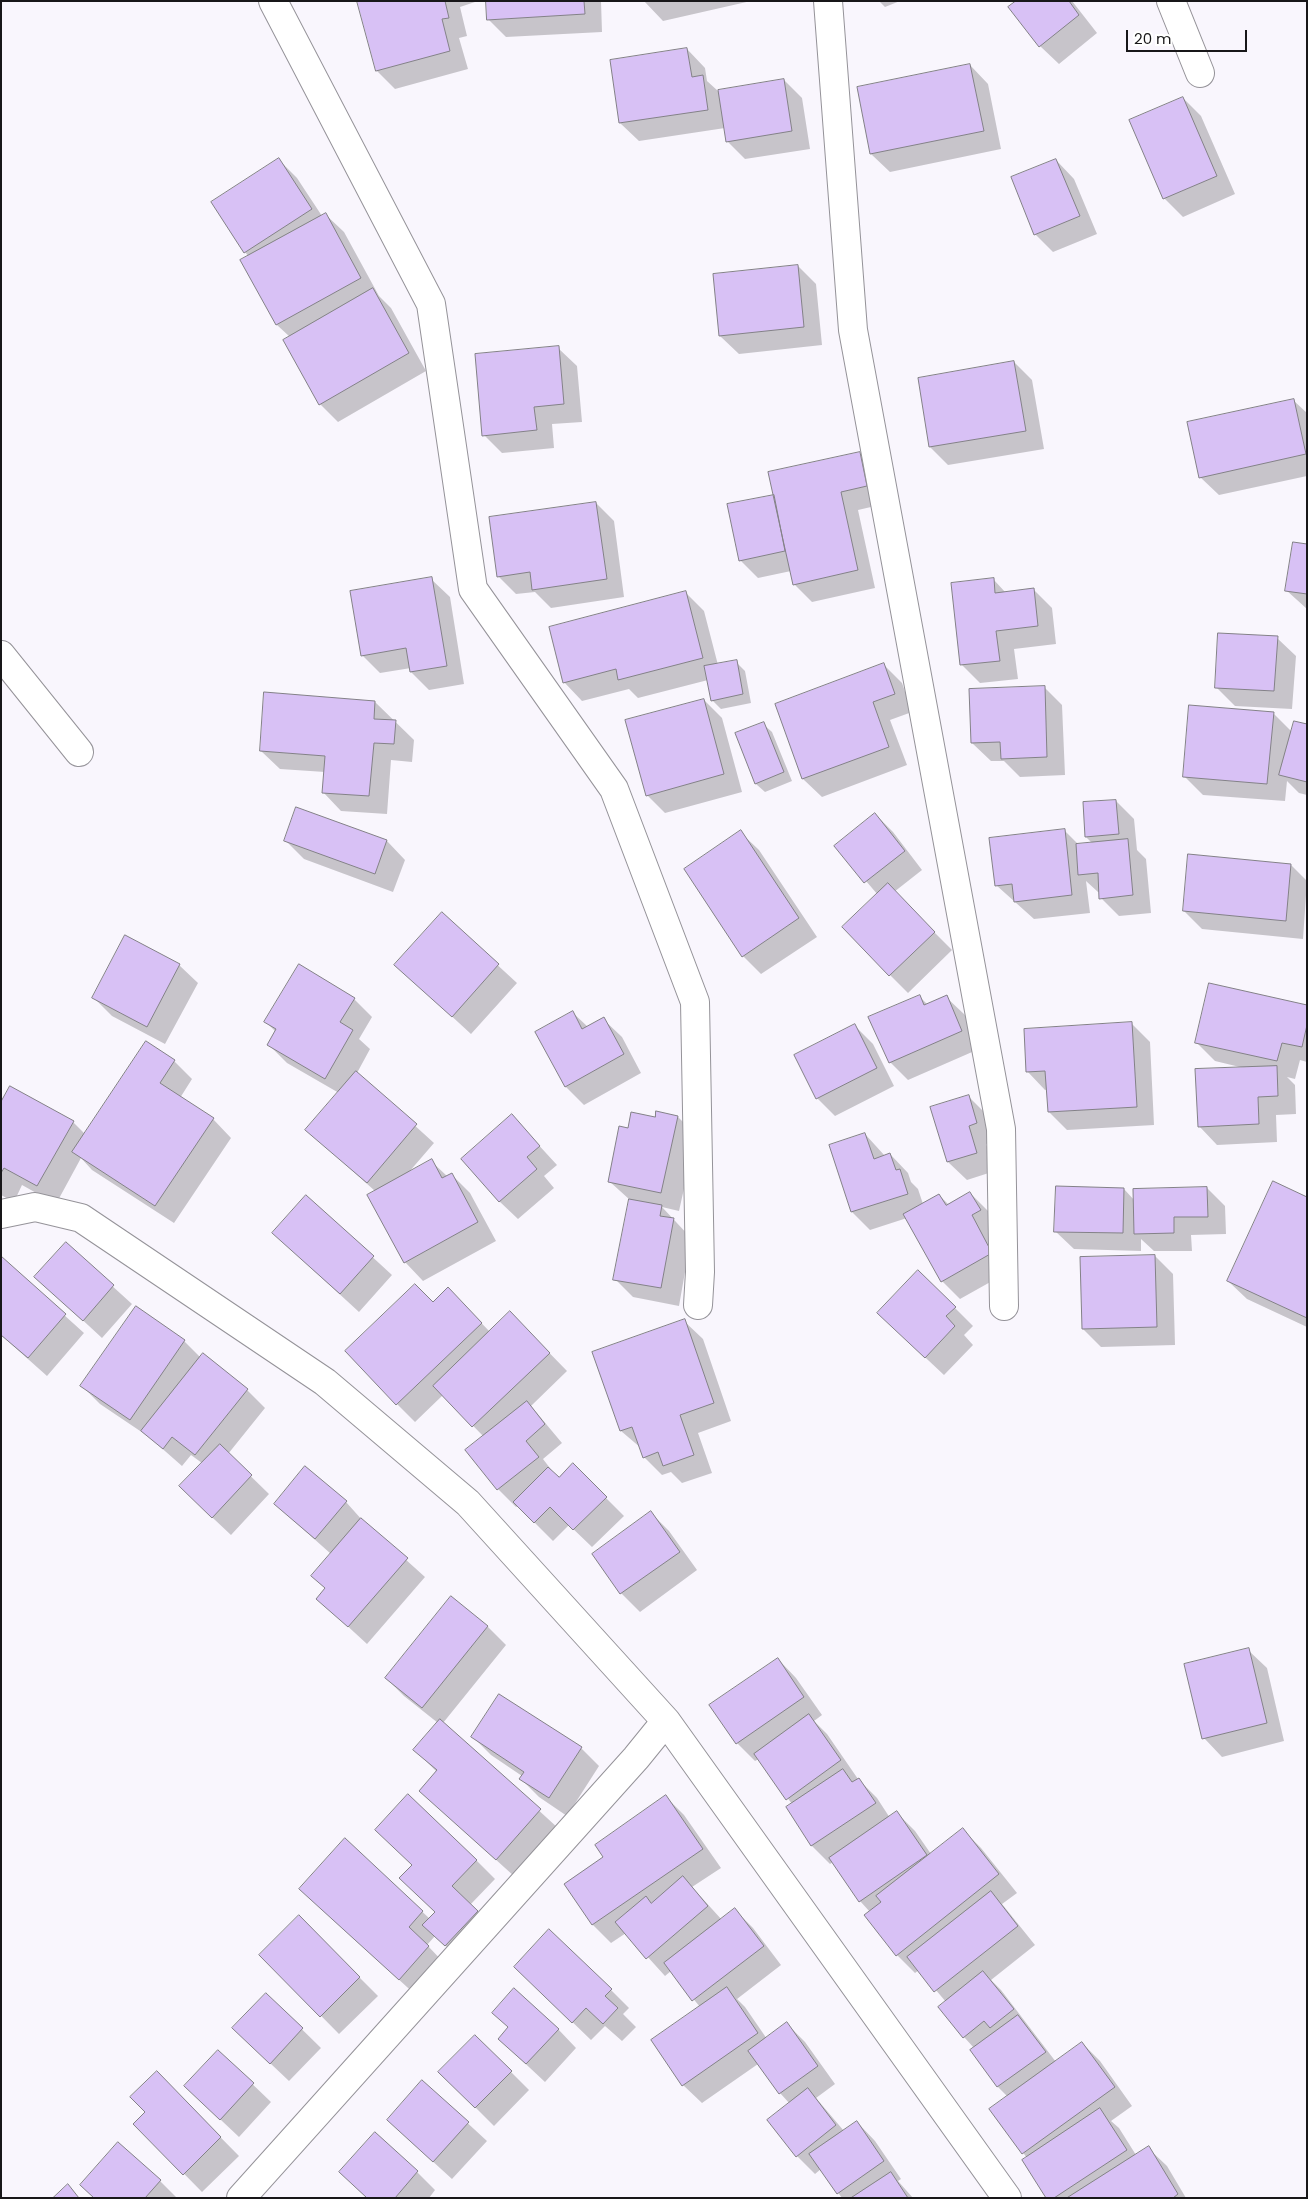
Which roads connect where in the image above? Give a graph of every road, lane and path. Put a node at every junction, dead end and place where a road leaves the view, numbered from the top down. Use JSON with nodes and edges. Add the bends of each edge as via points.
{"nodes":[{"id":1,"x":273,"y":1,"type":"edge"},
{"id":2,"x":828,"y":1,"type":"edge"},
{"id":3,"x":1171,"y":1,"type":"edge"},
{"id":4,"x":1200,"y":73,"type":"dead end"},
{"id":5,"x":1,"y":655,"type":"edge"},
{"id":6,"x":80,"y":752,"type":"dead end"},
{"id":7,"x":1,"y":1214,"type":"edge"},
{"id":8,"x":698,"y":1305,"type":"dead end"},
{"id":9,"x":1004,"y":1306,"type":"dead end"},
{"id":10,"x":666,"y":1721,"type":"junction"},
{"id":11,"x":241,"y":2198,"type":"edge"},
{"id":12,"x":1007,"y":2198,"type":"edge"}],
"edges":[{"from":1,"to":8,"type":"street","via":[[432,304],[473,589],[614,790],[695,1002]]},
{"from":2,"to":9,"type":"street","via":[[853,330],[1001,1129]]},
{"from":3,"to":4,"type":"street"},
{"from":5,"to":6,"type":"street"},
{"from":7,"to":10,"type":"street","via":[[35,1208],[81,1218],[325,1382],[468,1503]]},
{"from":10,"to":11,"type":"street"},
{"from":10,"to":12,"type":"street"}]}
